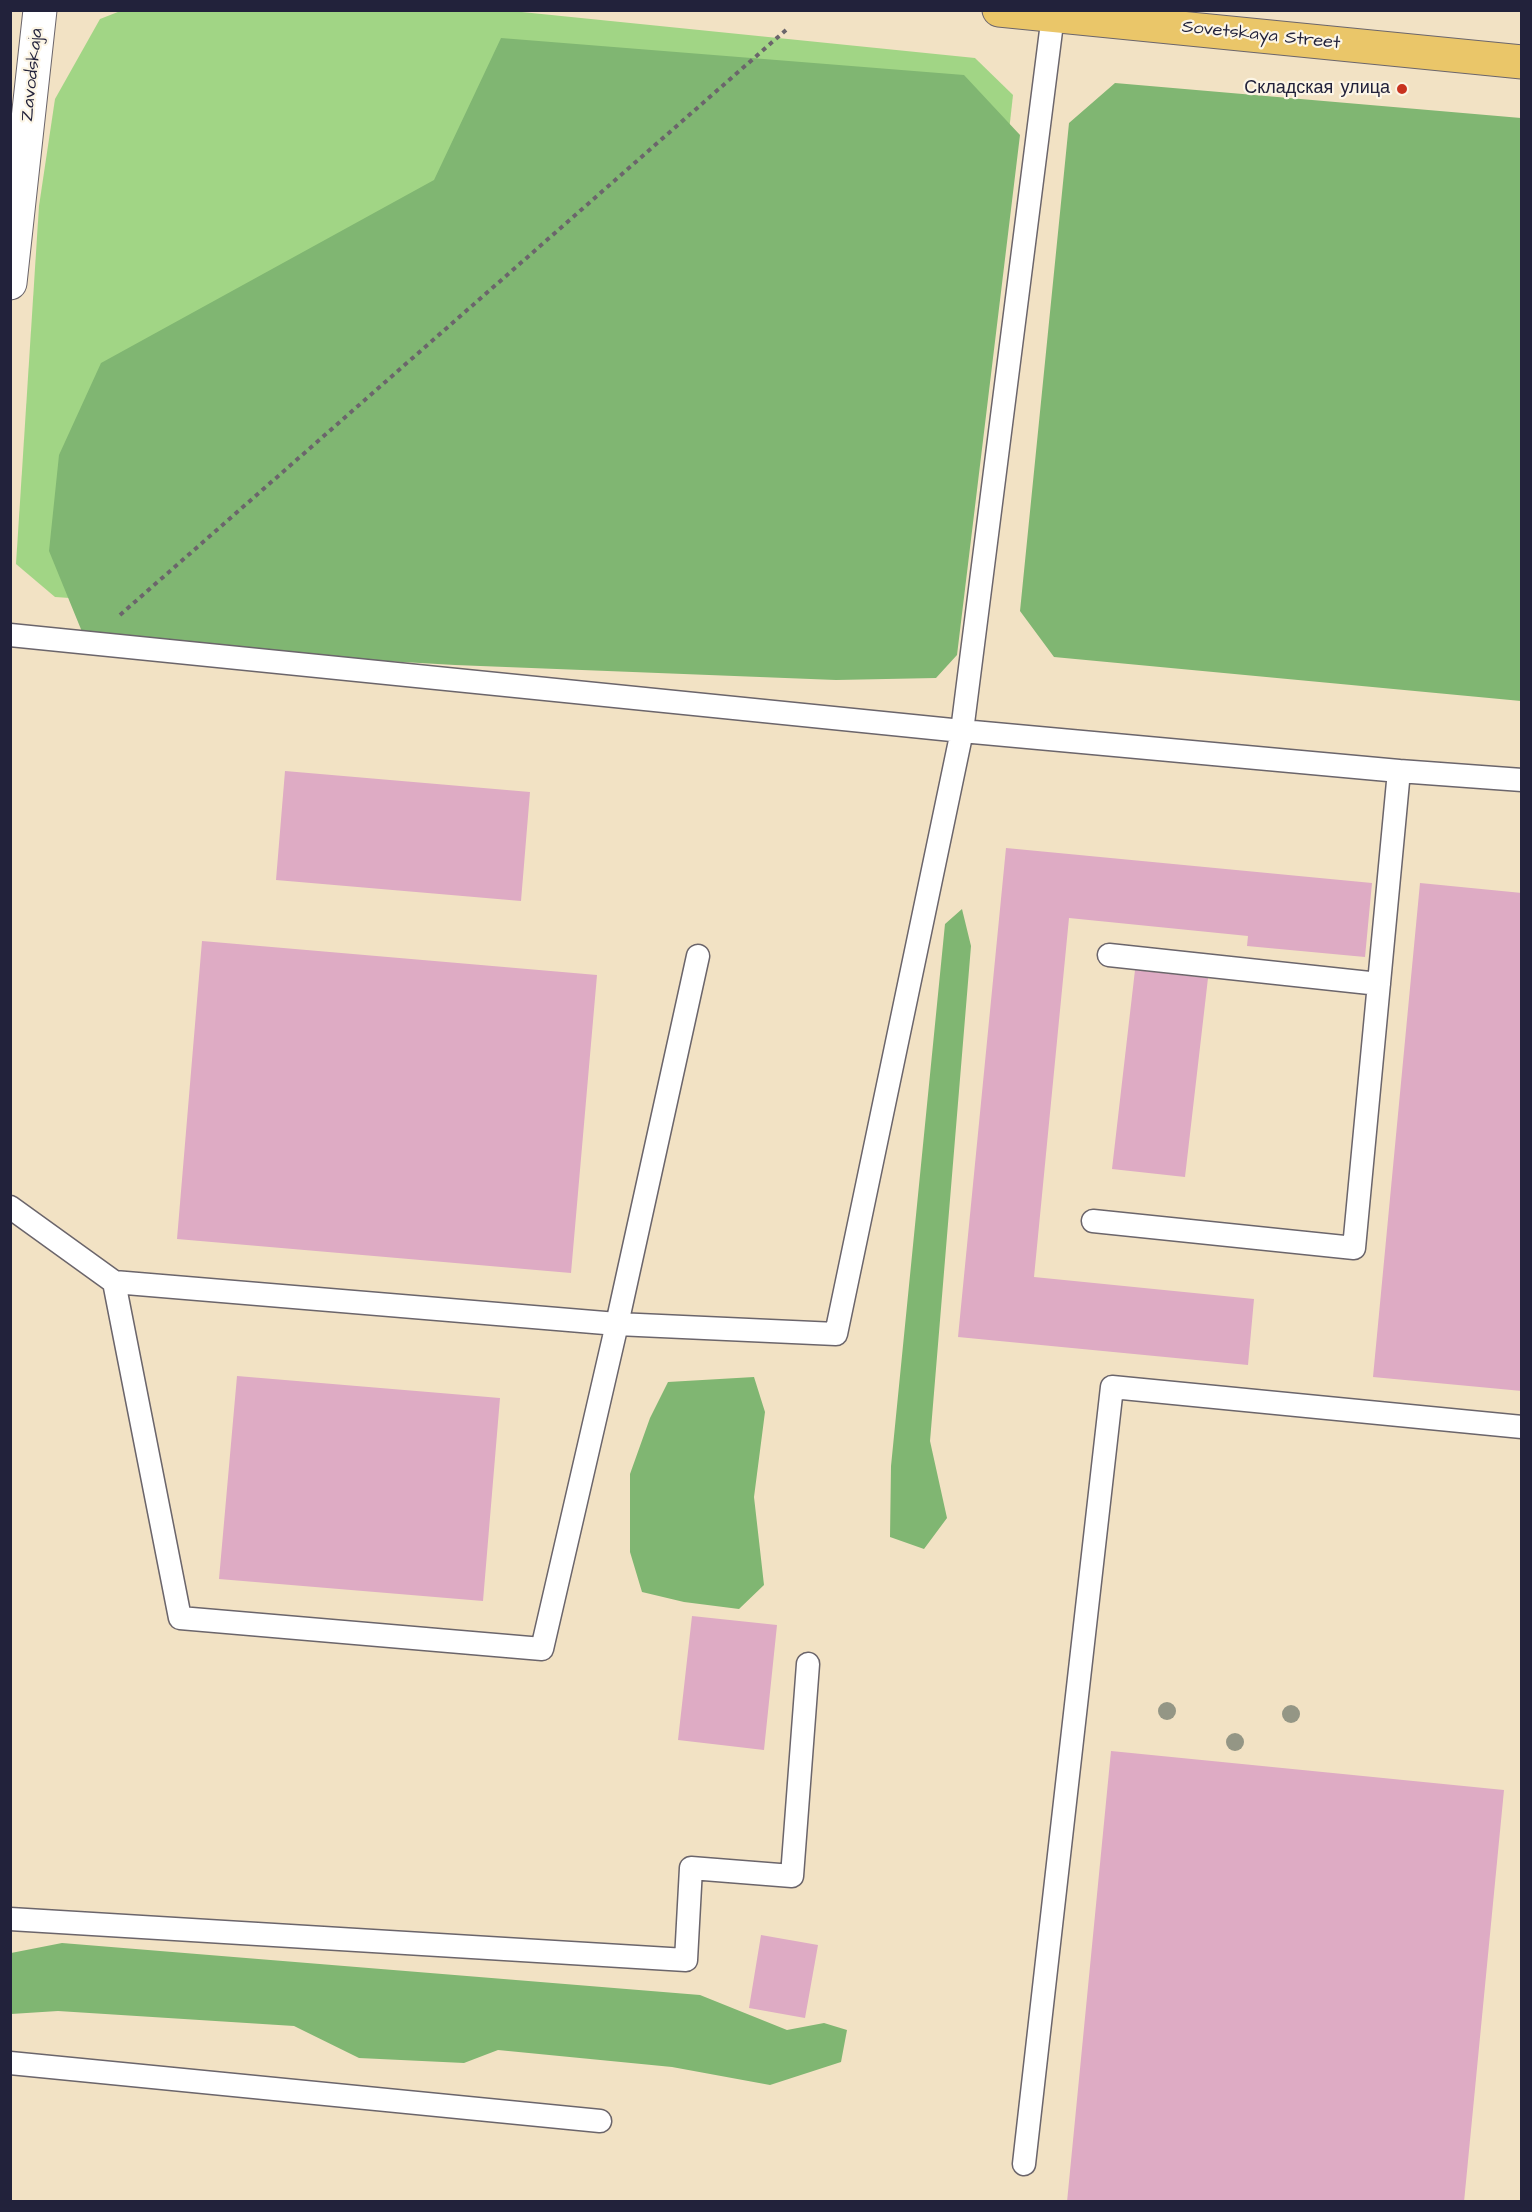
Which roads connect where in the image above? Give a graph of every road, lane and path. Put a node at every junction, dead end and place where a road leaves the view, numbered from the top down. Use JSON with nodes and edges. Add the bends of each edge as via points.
{"nodes":[{"id":1,"x":40,"y":10,"type":"edge"},
{"id":2,"x":999,"y":10,"type":"edge"},
{"id":3,"x":1053,"y":15,"type":"junction"},
{"id":4,"x":786,"y":30,"type":"dead end"},
{"id":5,"x":1521,"y":62,"type":"edge"},
{"id":6,"x":10,"y":283,"type":"edge"},
{"id":7,"x":10,"y":635,"type":"edge"},
{"id":8,"x":87,"y":644,"type":"junction"},
{"id":9,"x":962,"y":731,"type":"junction"},
{"id":10,"x":1399,"y":771,"type":"junction"},
{"id":11,"x":1521,"y":780,"type":"edge"},
{"id":12,"x":1109,"y":955,"type":"dead end"},
{"id":13,"x":698,"y":956,"type":"dead end"},
{"id":14,"x":1379,"y":984,"type":"junction"},
{"id":15,"x":10,"y":1207,"type":"edge"},
{"id":16,"x":1093,"y":1221,"type":"dead end"},
{"id":17,"x":114,"y":1282,"type":"junction"},
{"id":18,"x":617,"y":1324,"type":"junction"},
{"id":19,"x":1521,"y":1427,"type":"edge"},
{"id":20,"x":808,"y":1664,"type":"dead end"},
{"id":21,"x":10,"y":1919,"type":"edge"},
{"id":22,"x":10,"y":2063,"type":"edge"},
{"id":23,"x":600,"y":2121,"type":"dead end"},
{"id":24,"x":1024,"y":2164,"type":"dead end"}],
"edges":[{"from":1,"to":6,"type":"street","name":"Zavodskaja"},
{"from":2,"to":3,"type":"main road","name":"Sovetskaya Street"},
{"from":3,"to":5,"type":"main road","name":"Sovetskaya Street"},
{"from":3,"to":9,"type":"lane"},
{"from":4,"to":8,"type":"path"},
{"from":7,"to":8,"type":"lane"},
{"from":8,"to":9,"type":"lane"},
{"from":9,"to":10,"type":"lane"},
{"from":9,"to":18,"type":"lane","via":[[836,1334]]},
{"from":10,"to":11,"type":"lane"},
{"from":10,"to":14,"type":"lane"},
{"from":12,"to":14,"type":"lane"},
{"from":13,"to":18,"type":"lane"},
{"from":14,"to":16,"type":"lane","via":[[1354,1248]]},
{"from":15,"to":17,"type":"lane"},
{"from":17,"to":18,"type":"lane"},
{"from":17,"to":18,"type":"lane","via":[[180,1618],[542,1649]]},
{"from":19,"to":24,"type":"lane","via":[[1112,1387]]},
{"from":20,"to":21,"type":"lane","via":[[792,1876],[691,1868],[686,1960]]},
{"from":22,"to":23,"type":"lane"}]}
